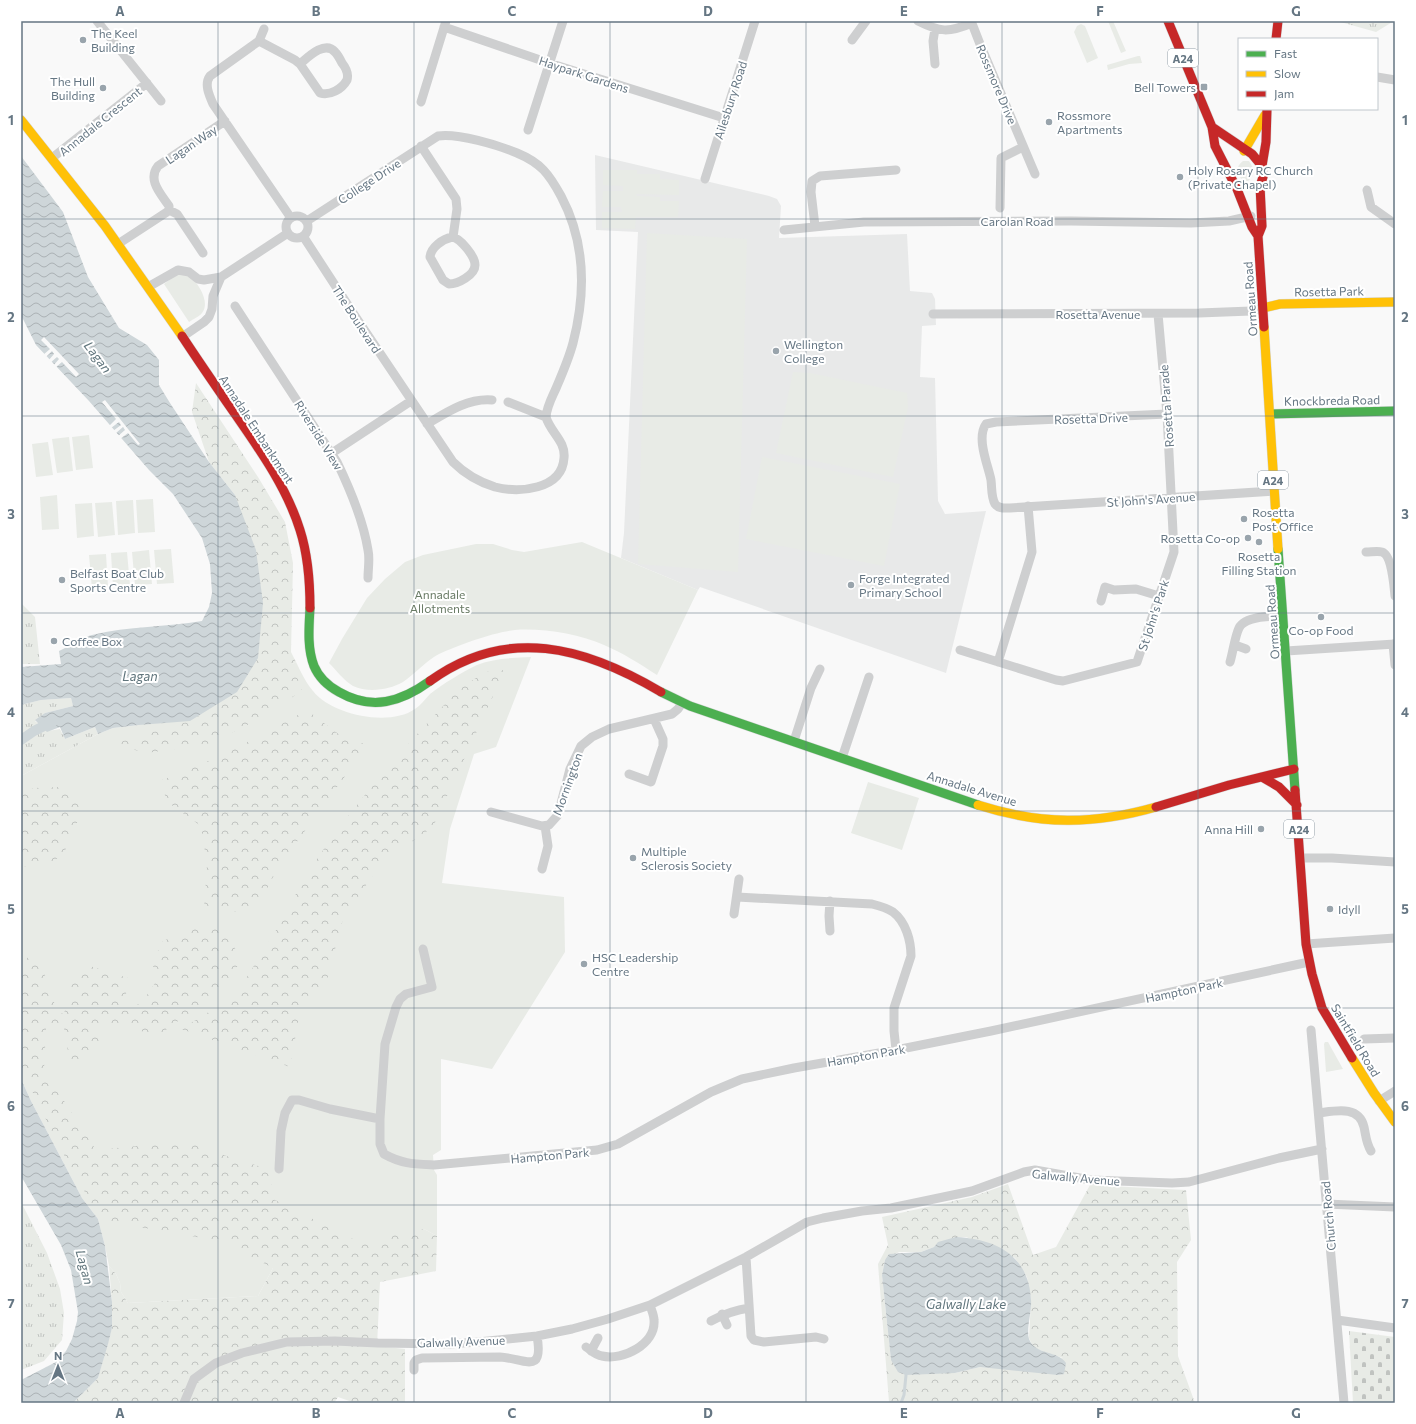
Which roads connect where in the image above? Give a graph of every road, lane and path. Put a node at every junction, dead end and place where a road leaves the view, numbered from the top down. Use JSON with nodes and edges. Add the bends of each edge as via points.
{"nodes":[{"id":1,"x":97,"y":21,"type":"edge"},
{"id":2,"x":563,"y":21,"type":"edge"},
{"id":3,"x":755,"y":21,"type":"edge"},
{"id":4,"x":866,"y":21,"type":"edge"},
{"id":5,"x":918,"y":21,"type":"edge"},
{"id":6,"x":1168,"y":21,"type":"edge"},
{"id":7,"x":1278,"y":21,"type":"edge"},
{"id":8,"x":972,"y":22,"type":"edge"},
{"id":9,"x":445,"y":24,"type":"edge"},
{"id":10,"x":264,"y":29,"type":"dead end"},
{"id":11,"x":935,"y":29,"type":"junction"},
{"id":12,"x":1276,"y":38,"type":"edge"},
{"id":13,"x":852,"y":40,"type":"dead end"},
{"id":14,"x":259,"y":41,"type":"junction"},
{"id":15,"x":549,"y":63,"type":"junction"},
{"id":16,"x":300,"y":64,"type":"junction"},
{"id":17,"x":934,"y":64,"type":"dead end"},
{"id":18,"x":1378,"y":77,"type":"edge"},
{"id":19,"x":1395,"y":80,"type":"edge"},
{"id":20,"x":147,"y":83,"type":"junction"},
{"id":21,"x":161,"y":100,"type":"dead end"},
{"id":22,"x":421,"y":102,"type":"dead end"},
{"id":23,"x":1267,"y":111,"type":"edge"},
{"id":24,"x":724,"y":118,"type":"junction"},
{"id":25,"x":21,"y":120,"type":"edge"},
{"id":26,"x":225,"y":121,"type":"junction"},
{"id":27,"x":1212,"y":127,"type":"junction"},
{"id":28,"x":528,"y":130,"type":"dead end"},
{"id":29,"x":421,"y":146,"type":"junction"},
{"id":30,"x":1023,"y":148,"type":"junction"},
{"id":31,"x":1238,"y":156,"type":"junction"},
{"id":32,"x":52,"y":158,"type":"junction"},
{"id":33,"x":1262,"y":166,"type":"junction"},
{"id":34,"x":896,"y":170,"type":"dead end"},
{"id":35,"x":1227,"y":170,"type":"junction"},
{"id":36,"x":1035,"y":174,"type":"dead end"},
{"id":37,"x":706,"y":179,"type":"dead end"},
{"id":38,"x":1260,"y":186,"type":"junction"},
{"id":39,"x":1237,"y":189,"type":"junction"},
{"id":40,"x":1367,"y":190,"type":"dead end"},
{"id":41,"x":1261,"y":198,"type":"junction"},
{"id":42,"x":1000,"y":208,"type":"dead end"},
{"id":43,"x":169,"y":210,"type":"junction"},
{"id":44,"x":1249,"y":216,"type":"junction"},
{"id":45,"x":291,"y":218,"type":"junction"},
{"id":46,"x":306,"y":220,"type":"junction"},
{"id":47,"x":1395,"y":224,"type":"edge"},
{"id":48,"x":815,"y":226,"type":"junction"},
{"id":49,"x":784,"y":230,"type":"dead end"},
{"id":50,"x":288,"y":233,"type":"junction"},
{"id":51,"x":303,"y":236,"type":"junction"},
{"id":52,"x":1258,"y":236,"type":"junction"},
{"id":53,"x":453,"y":237,"type":"junction"},
{"id":54,"x":118,"y":244,"type":"junction"},
{"id":55,"x":203,"y":253,"type":"dead end"},
{"id":56,"x":221,"y":276,"type":"junction"},
{"id":57,"x":148,"y":287,"type":"junction"},
{"id":58,"x":1395,"y":302,"type":"edge"},
{"id":59,"x":235,"y":306,"type":"dead end"},
{"id":60,"x":1263,"y":308,"type":"junction"},
{"id":61,"x":933,"y":314,"type":"dead end"},
{"id":62,"x":1158,"y":314,"type":"junction"},
{"id":63,"x":182,"y":337,"type":"junction"},
{"id":64,"x":492,"y":400,"type":"dead end"},
{"id":65,"x":411,"y":401,"type":"junction"},
{"id":66,"x":508,"y":402,"type":"dead end"},
{"id":67,"x":1395,"y":411,"type":"edge"},
{"id":68,"x":1167,"y":414,"type":"junction"},
{"id":69,"x":1270,"y":414,"type":"junction"},
{"id":70,"x":546,"y":417,"type":"junction"},
{"id":71,"x":427,"y":424,"type":"junction"},
{"id":72,"x":332,"y":453,"type":"junction"},
{"id":73,"x":1274,"y":491,"type":"junction"},
{"id":74,"x":1172,"y":497,"type":"junction"},
{"id":75,"x":1028,"y":506,"type":"junction"},
{"id":76,"x":1366,"y":552,"type":"dead end"},
{"id":77,"x":368,"y":578,"type":"dead end"},
{"id":78,"x":1159,"y":596,"type":"junction"},
{"id":79,"x":1395,"y":596,"type":"edge"},
{"id":80,"x":1101,"y":601,"type":"dead end"},
{"id":81,"x":1283,"y":616,"type":"junction"},
{"id":82,"x":1394,"y":644,"type":"edge"},
{"id":83,"x":1235,"y":645,"type":"junction"},
{"id":84,"x":1246,"y":648,"type":"dead end"},
{"id":85,"x":960,"y":650,"type":"dead end"},
{"id":86,"x":1286,"y":651,"type":"junction"},
{"id":87,"x":998,"y":662,"type":"junction"},
{"id":88,"x":1230,"y":662,"type":"dead end"},
{"id":89,"x":1395,"y":665,"type":"edge"},
{"id":90,"x":820,"y":668,"type":"dead end"},
{"id":91,"x":870,"y":677,"type":"dead end"},
{"id":92,"x":682,"y":703,"type":"junction"},
{"id":93,"x":654,"y":719,"type":"junction"},
{"id":94,"x":794,"y":741,"type":"junction"},
{"id":95,"x":842,"y":758,"type":"junction"},
{"id":96,"x":1294,"y":769,"type":"junction"},
{"id":97,"x":629,"y":774,"type":"dead end"},
{"id":98,"x":1262,"y":777,"type":"junction"},
{"id":99,"x":1297,"y":806,"type":"junction"},
{"id":100,"x":491,"y":812,"type":"dead end"},
{"id":101,"x":545,"y":826,"type":"junction"},
{"id":102,"x":1301,"y":858,"type":"junction"},
{"id":103,"x":1395,"y":862,"type":"edge"},
{"id":104,"x":542,"y":869,"type":"dead end"},
{"id":105,"x":739,"y":879,"type":"dead end"},
{"id":106,"x":737,"y":897,"type":"junction"},
{"id":107,"x":830,"y":901,"type":"junction"},
{"id":108,"x":734,"y":914,"type":"dead end"},
{"id":109,"x":830,"y":931,"type":"dead end"},
{"id":110,"x":1395,"y":938,"type":"edge"},
{"id":111,"x":1306,"y":944,"type":"junction"},
{"id":112,"x":423,"y":949,"type":"dead end"},
{"id":113,"x":1309,"y":962,"type":"junction"},
{"id":114,"x":1321,"y":1005,"type":"joint"},
{"id":115,"x":1311,"y":1030,"type":"dead end"},
{"id":116,"x":1395,"y":1038,"type":"edge"},
{"id":117,"x":1364,"y":1039,"type":"dead end"},
{"id":118,"x":896,"y":1050,"type":"junction"},
{"id":119,"x":1395,"y":1091,"type":"edge"},
{"id":120,"x":1381,"y":1105,"type":"junction"},
{"id":121,"x":1319,"y":1113,"type":"junction"},
{"id":122,"x":380,"y":1119,"type":"junction"},
{"id":123,"x":1395,"y":1122,"type":"edge"},
{"id":124,"x":1395,"y":1131,"type":"edge"},
{"id":125,"x":1322,"y":1149,"type":"junction"},
{"id":126,"x":1371,"y":1151,"type":"dead end"},
{"id":127,"x":279,"y":1169,"type":"dead end"},
{"id":128,"x":1326,"y":1204,"type":"junction"},
{"id":129,"x":1395,"y":1207,"type":"edge"},
{"id":130,"x":746,"y":1257,"type":"junction"},
{"id":131,"x":650,"y":1305,"type":"junction"},
{"id":132,"x":749,"y":1308,"type":"junction"},
{"id":133,"x":722,"y":1314,"type":"junction"},
{"id":134,"x":1337,"y":1320,"type":"junction"},
{"id":135,"x":711,"y":1321,"type":"dead end"},
{"id":136,"x":727,"y":1325,"type":"dead end"},
{"id":137,"x":1395,"y":1328,"type":"edge"},
{"id":138,"x":537,"y":1336,"type":"junction"},
{"id":139,"x":598,"y":1338,"type":"dead end"},
{"id":140,"x":824,"y":1339,"type":"dead end"},
{"id":141,"x":414,"y":1370,"type":"dead end"},
{"id":142,"x":184,"y":1403,"type":"edge"},
{"id":143,"x":1344,"y":1403,"type":"edge"}],
"edges":[{"from":1,"to":20,"type":"street","name":"Annadale Crescent"},
{"from":2,"to":15,"type":"street"},
{"from":3,"to":24,"type":"street","name":"Ailesbury Road"},
{"from":4,"to":13,"type":"street"},
{"from":5,"to":11,"type":"street"},
{"from":6,"to":27,"type":"street","name":"Ormeau Road","number":"A24"},
{"from":7,"to":12,"type":"street"},
{"from":8,"to":11,"type":"street","via":[[950,30]]},
{"from":8,"to":30,"type":"street","name":"Rossmore Drive"},
{"from":9,"to":15,"type":"street","name":"Haypark Gardens"},
{"from":9,"to":22,"type":"street"},
{"from":10,"to":14,"type":"street"},
{"from":11,"to":17,"type":"street"},
{"from":14,"to":16,"type":"street"},
{"from":14,"to":26,"type":"street","via":[[208,78],[213,104]]},
{"from":15,"to":24,"type":"street","name":"Haypark Gardens"},
{"from":15,"to":28,"type":"street"},
{"from":16,"to":16,"type":"street","via":[[320,93],[331,93],[347,80],[347,70],[335,52],[328,48],[321,49]]},
{"from":18,"to":19,"type":"street"},
{"from":20,"to":21,"type":"street","name":"Annadale Crescent"},
{"from":20,"to":32,"type":"street","name":"Annadale Crescent"},
{"from":23,"to":31,"type":"street"},
{"from":23,"to":33,"type":"street","name":"Ormeau Road"},
{"from":24,"to":37,"type":"street","name":"Ailesbury Road"},
{"from":25,"to":32,"type":"street","name":"Annadale Embankment"},
{"from":26,"to":43,"type":"street","name":"Lagan Way","via":[[154,171],[155,184]]},
{"from":26,"to":45,"type":"street"},
{"from":27,"to":31,"type":"street"},
{"from":27,"to":35,"type":"street","name":"Ormeau Road","number":"A24","via":[[1215,146]]},
{"from":29,"to":46,"type":"street","name":"College Drive"},
{"from":29,"to":53,"type":"street","via":[[456,199]]},
{"from":29,"to":70,"type":"street","name":"College Drive","via":[[438,136],[449,135],[496,146],[529,158],[541,166],[566,205],[582,260],[579,312],[573,343],[549,402]]},
{"from":30,"to":36,"type":"street","name":"Rossmore Drive"},
{"from":30,"to":42,"type":"street","via":[[1001,158]]},
{"from":31,"to":33,"type":"street","via":[[1253,155]]},
{"from":31,"to":35,"type":"street"},
{"from":32,"to":54,"type":"street","name":"Annadale Embankment"},
{"from":33,"to":38,"type":"street","name":"Ormeau Road","number":"A24","via":[[1264,174]]},
{"from":34,"to":48,"type":"street","via":[[820,176],[812,181]]},
{"from":35,"to":39,"type":"street","name":"Ormeau Road","number":"A24"},
{"from":38,"to":39,"type":"street","via":[[1249,190]]},
{"from":38,"to":41,"type":"street","name":"Ormeau Road","number":"A24"},
{"from":39,"to":44,"type":"street","name":"Ormeau Road","number":"A24"},
{"from":40,"to":47,"type":"street","via":[[1371,207]]},
{"from":41,"to":44,"type":"street","via":[[1256,202],[1255,215]]},
{"from":41,"to":52,"type":"street","name":"Ormeau Road","number":"A24","via":[[1262,226]]},
{"from":43,"to":54,"type":"street"},
{"from":43,"to":55,"type":"street","name":"Lagan Way","via":[[177,214]]},
{"from":44,"to":48,"type":"street","name":"Carolan Road","via":[[1229,221],[1191,223],[909,221]]},
{"from":44,"to":52,"type":"street","name":"Ormeau Road","number":"A24"},
{"from":45,"to":46,"type":"street","via":[[297,216]]},
{"from":45,"to":50,"type":"street","via":[[287,223]]},
{"from":46,"to":51,"type":"street","via":[[308,230]]},
{"from":48,"to":49,"type":"street","name":"Carolan Road"},
{"from":50,"to":51,"type":"street","via":[[293,237]]},
{"from":50,"to":56,"type":"street"},
{"from":51,"to":65,"type":"street","name":"The Boulevard"},
{"from":52,"to":60,"type":"street","name":"Ormeau Road","number":"A24"},
{"from":53,"to":53,"type":"street","via":[[434,247],[430,253],[443,280],[449,284],[457,283],[470,274],[475,264],[461,241]]},
{"from":54,"to":57,"type":"street","name":"Annadale Embankment"},
{"from":56,"to":57,"type":"street","via":[[204,280],[189,272],[178,270]]},
{"from":56,"to":63,"type":"street","via":[[213,296],[209,317]]},
{"from":57,"to":63,"type":"street","name":"Annadale Embankment"},
{"from":58,"to":60,"type":"street","name":"Rosetta Park","via":[[1280,304]]},
{"from":59,"to":72,"type":"street","name":"Riverside View"},
{"from":60,"to":62,"type":"street","name":"Rosetta Avenue","via":[[1251,311]]},
{"from":60,"to":69,"type":"street","name":"Ormeau Road","number":"A24"},
{"from":61,"to":62,"type":"street","name":"Rosetta Avenue"},
{"from":62,"to":68,"type":"street","name":"Rosetta Parade"},
{"from":63,"to":92,"type":"street","name":"Annadale Embankment","via":[[277,479],[297,520],[308,569],[309,648],[318,674],[331,687],[344,696],[361,702],[396,700],[415,692],[447,669],[475,656],[518,647],[544,648],[590,657],[646,682]]},
{"from":64,"to":71,"type":"street","via":[[468,402]]},
{"from":65,"to":71,"type":"street","name":"The Boulevard"},
{"from":65,"to":72,"type":"street"},
{"from":66,"to":70,"type":"street"},
{"from":67,"to":69,"type":"street","name":"Knockbreda Road"},
{"from":68,"to":74,"type":"street","name":"Rosetta Parade"},
{"from":68,"to":75,"type":"street","name":"Rosetta Drive","via":[[986,424],[982,432],[984,456],[995,504],[1001,508]]},
{"from":69,"to":73,"type":"street","name":"Ormeau Road","number":"A24"},
{"from":70,"to":71,"type":"street","name":"The Boulevard","via":[[563,447],[563,467],[559,475],[548,484],[522,489],[503,489],[464,472],[453,462]]},
{"from":72,"to":77,"type":"street","name":"Riverside View","via":[[347,483],[363,530],[368,549]]},
{"from":73,"to":74,"type":"street","name":"St John's Avenue"},
{"from":73,"to":81,"type":"street","name":"Ormeau Road","number":"A24"},
{"from":74,"to":75,"type":"street","name":"St John's Avenue"},
{"from":74,"to":78,"type":"street","name":"St John's Park","via":[[1174,552]]},
{"from":75,"to":87,"type":"street","via":[[1032,552]]},
{"from":76,"to":79,"type":"street","via":[[1381,552],[1388,557]]},
{"from":78,"to":80,"type":"street","via":[[1136,588],[1114,590],[1105,587]]},
{"from":78,"to":87,"type":"street","name":"St John's Park","via":[[1137,662],[1063,681]]},
{"from":81,"to":83,"type":"street","via":[[1248,620],[1240,627]]},
{"from":81,"to":86,"type":"street","name":"Ormeau Road","number":"A24"},
{"from":82,"to":86,"type":"street"},
{"from":82,"to":89,"type":"street"},
{"from":83,"to":84,"type":"street"},
{"from":83,"to":88,"type":"street"},
{"from":85,"to":87,"type":"street","name":"St John's Park"},
{"from":86,"to":96,"type":"street","name":"Ormeau Road","number":"A24"},
{"from":90,"to":94,"type":"street"},
{"from":91,"to":95,"type":"street"},
{"from":92,"to":93,"type":"street","name":"Mornington","via":[[672,714]]},
{"from":92,"to":94,"type":"street","name":"Annadale Avenue"},
{"from":93,"to":97,"type":"street","via":[[664,746],[651,782]]},
{"from":93,"to":101,"type":"street","name":"Mornington","via":[[609,729],[581,746],[570,769],[558,815]]},
{"from":94,"to":95,"type":"street","name":"Annadale Avenue"},
{"from":95,"to":98,"type":"street","name":"Annadale Avenue","via":[[973,804],[1052,820],[1087,820],[1139,812]]},
{"from":96,"to":98,"type":"street","name":"Annadale Avenue"},
{"from":96,"to":99,"type":"street","name":"Ormeau Road","number":"A24"},
{"from":98,"to":99,"type":"street","via":[[1279,787]]},
{"from":99,"to":102,"type":"street","name":"Ormeau Road","number":"A24"},
{"from":100,"to":101,"type":"street","name":"Mornington"},
{"from":101,"to":104,"type":"street","via":[[548,846]]},
{"from":102,"to":103,"type":"street"},
{"from":102,"to":111,"type":"street","name":"Ormeau Road","number":"A24"},
{"from":105,"to":106,"type":"street"},
{"from":106,"to":107,"type":"street"},
{"from":106,"to":108,"type":"street"},
{"from":107,"to":109,"type":"street"},
{"from":107,"to":118,"type":"street","via":[[884,907],[894,912],[905,928],[911,956],[894,1008]]},
{"from":110,"to":111,"type":"street"},
{"from":111,"to":113,"type":"street","name":"Ormeau Road","number":"A24"},
{"from":112,"to":122,"type":"street","via":[[432,987],[406,994],[396,1007],[385,1044]]},
{"from":113,"to":114,"type":"street","name":"Ormeau Road","number":"A24"},
{"from":113,"to":118,"type":"street","name":"Hampton Park"},
{"from":114,"to":120,"type":"street","name":"Saintfield Road","number":"A24"},
{"from":115,"to":121,"type":"street","name":"Church Road"},
{"from":116,"to":117,"type":"street"},
{"from":118,"to":122,"type":"street","name":"Hampton Park","via":[[742,1079],[711,1092],[618,1144],[597,1150],[434,1165],[409,1164],[396,1161],[384,1154],[380,1144]]},
{"from":119,"to":120,"type":"street"},
{"from":120,"to":123,"type":"street","name":"Saintfield Road","number":"A24"},
{"from":120,"to":124,"type":"street","name":"Saintfield Road","number":"A24"},
{"from":121,"to":125,"type":"street","name":"Church Road"},
{"from":121,"to":126,"type":"street","via":[[1343,1110],[1356,1114],[1363,1122]]},
{"from":122,"to":127,"type":"street","via":[[292,1100],[285,1113],[281,1130]]},
{"from":125,"to":128,"type":"street","name":"Church Road"},
{"from":125,"to":130,"type":"street","name":"Galwally Avenue","via":[[1189,1182],[1091,1180],[1035,1170],[972,1191],[807,1222]]},
{"from":128,"to":129,"type":"street"},
{"from":128,"to":134,"type":"street","name":"Church Road"},
{"from":130,"to":131,"type":"street","name":"Galwally Avenue"},
{"from":130,"to":132,"type":"street"},
{"from":131,"to":138,"type":"street","name":"Galwally Avenue","via":[[572,1329]]},
{"from":131,"to":139,"type":"street","via":[[654,1320],[651,1334],[635,1350],[615,1357],[601,1356],[588,1349]]},
{"from":132,"to":133,"type":"street"},
{"from":132,"to":140,"type":"street","via":[[752,1336],[757,1342],[816,1337]]},
{"from":133,"to":135,"type":"street"},
{"from":133,"to":136,"type":"street"},
{"from":134,"to":137,"type":"street"},
{"from":134,"to":143,"type":"street","name":"Church Road"},
{"from":138,"to":141,"type":"street","via":[[539,1350],[537,1359],[533,1362],[505,1358],[422,1358],[416,1360]]},
{"from":138,"to":142,"type":"street","name":"Galwally Avenue","via":[[449,1344],[287,1342],[242,1353],[216,1363],[194,1379]]}]}
